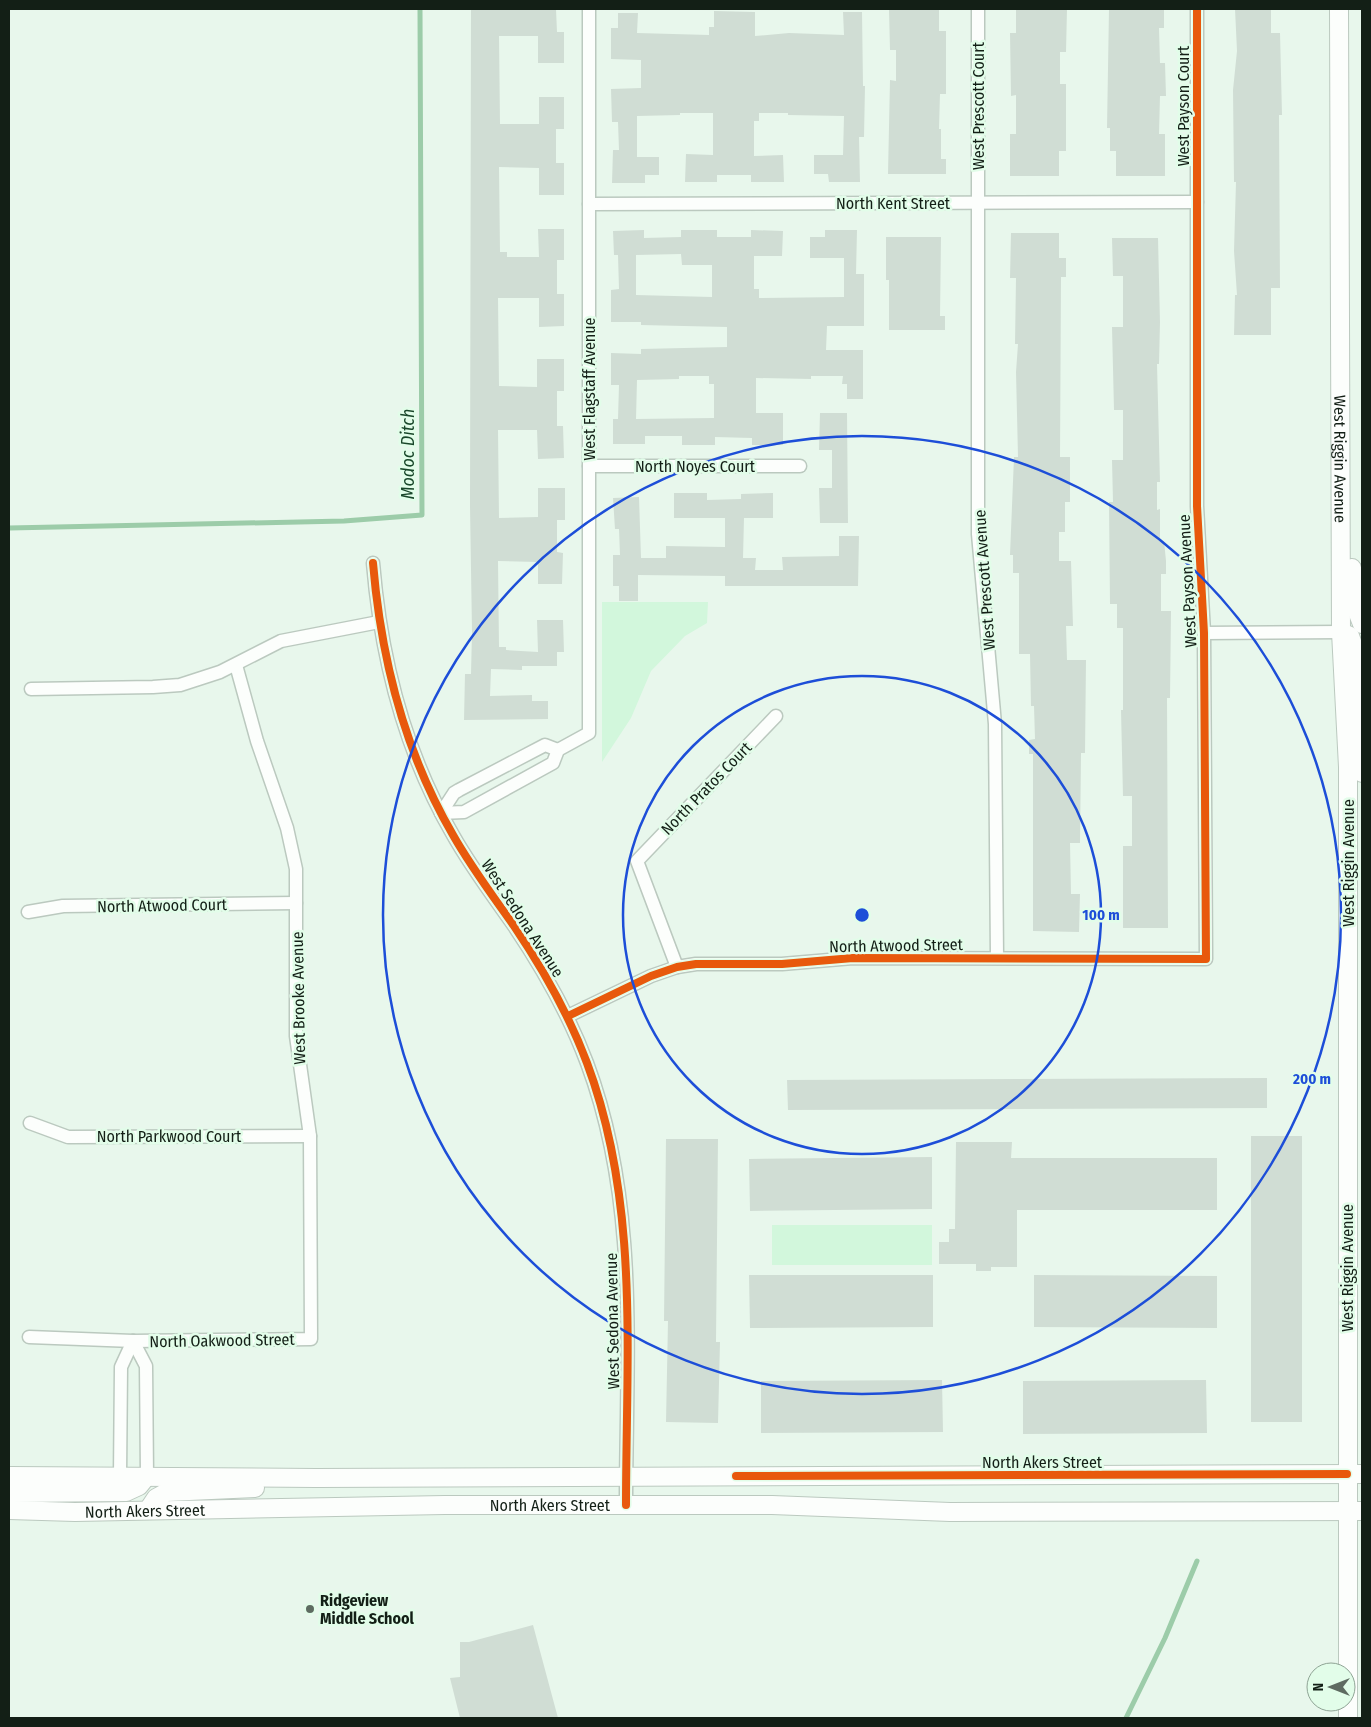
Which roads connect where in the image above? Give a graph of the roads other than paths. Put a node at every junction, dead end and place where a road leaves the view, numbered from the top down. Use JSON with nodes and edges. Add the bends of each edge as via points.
{"nodes":[{"id":1,"x":589,"y":9,"type":"edge"},
{"id":2,"x":978,"y":9,"type":"edge"},
{"id":3,"x":1197,"y":9,"type":"edge"},
{"id":4,"x":1339,"y":9,"type":"edge"},
{"id":5,"x":1197,"y":202,"type":"junction"},
{"id":6,"x":979,"y":203,"type":"junction"},
{"id":7,"x":589,"y":204,"type":"junction"},
{"id":8,"x":1340,"y":415,"type":"junction"},
{"id":9,"x":589,"y":466,"type":"junction"},
{"id":10,"x":800,"y":466,"type":"dead end"},
{"id":11,"x":373,"y":563,"type":"dead end"},
{"id":12,"x":379,"y":622,"type":"junction"},
{"id":13,"x":1362,"y":624,"type":"edge"},
{"id":14,"x":1341,"y":632,"type":"junction"},
{"id":15,"x":1204,"y":633,"type":"junction"},
{"id":16,"x":236,"y":665,"type":"junction"},
{"id":17,"x":31,"y":689,"type":"dead end"},
{"id":18,"x":776,"y":716,"type":"dead end"},
{"id":19,"x":558,"y":750,"type":"junction"},
{"id":20,"x":1362,"y":774,"type":"edge"},
{"id":21,"x":440,"y":813,"type":"junction"},
{"id":22,"x":296,"y":903,"type":"junction"},
{"id":23,"x":28,"y":912,"type":"dead end"},
{"id":24,"x":997,"y":958,"type":"junction"},
{"id":25,"x":1206,"y":959,"type":"joint"},
{"id":26,"x":677,"y":967,"type":"junction"},
{"id":27,"x":568,"y":1016,"type":"junction"},
{"id":28,"x":30,"y":1123,"type":"dead end"},
{"id":29,"x":310,"y":1136,"type":"junction"},
{"id":30,"x":29,"y":1337,"type":"dead end"},
{"id":31,"x":311,"y":1339,"type":"joint"},
{"id":32,"x":132,"y":1341,"type":"junction"},
{"id":33,"x":1355,"y":1474,"type":"edge"},
{"id":34,"x":9,"y":1476,"type":"edge"},
{"id":35,"x":120,"y":1476,"type":"junction"},
{"id":36,"x":147,"y":1476,"type":"junction"},
{"id":37,"x":626,"y":1477,"type":"junction"},
{"id":38,"x":316,"y":1478,"type":"junction"},
{"id":39,"x":9,"y":1493,"type":"edge"},
{"id":40,"x":626,"y":1505,"type":"junction"},
{"id":41,"x":9,"y":1510,"type":"edge"},
{"id":42,"x":148,"y":1510,"type":"junction"},
{"id":43,"x":1355,"y":1511,"type":"edge"},
{"id":44,"x":1348,"y":1718,"type":"edge"}],
"edges":[{"from":1,"to":7,"type":"street","name":"West Flagstaff Avenue"},
{"from":2,"to":6,"type":"street","name":"West Prescott Court"},
{"from":3,"to":5,"type":"street","name":"West Payson Court"},
{"from":4,"to":8,"type":"main road","name":"West Riggin Avenue"},
{"from":5,"to":6,"type":"street","name":"North Kent Street"},
{"from":5,"to":15,"type":"street","name":"West Payson Avenue","via":[[1197,506]]},
{"from":6,"to":7,"type":"street","name":"North Kent Street"},
{"from":6,"to":24,"type":"street","name":"West Prescott Avenue","via":[[978,534],[995,724]]},
{"from":7,"to":9,"type":"street","name":"West Flagstaff Avenue"},
{"from":8,"to":13,"type":"main road","via":[[1351,442],[1353,590]]},
{"from":8,"to":14,"type":"main road","name":"West Riggin Avenue"},
{"from":9,"to":10,"type":"street","name":"North Noyes Court"},
{"from":9,"to":19,"type":"street","name":"West Flagstaff Avenue","via":[[589,733]]},
{"from":11,"to":12,"type":"street","name":"West Sedona Avenue"},
{"from":12,"to":16,"type":"street","via":[[281,641]]},
{"from":12,"to":21,"type":"street","name":"West Sedona Avenue","via":[[401,716],[414,756]]},
{"from":14,"to":15,"type":"street"},
{"from":14,"to":20,"type":"main road","via":[[1350,636],[1355,649]]},
{"from":14,"to":33,"type":"main road","name":"West Riggin Avenue","via":[[1348,767]]},
{"from":15,"to":25,"type":"street","name":"West Payson Avenue"},
{"from":16,"to":17,"type":"street","via":[[206,678],[166,687]]},
{"from":16,"to":22,"type":"street","name":"West Brooke Avenue","via":[[257,741],[288,828],[296,870]]},
{"from":18,"to":26,"type":"street","name":"North Pratos Court","via":[[637,861]]},
{"from":19,"to":21,"type":"street","name":"West Flagstaff Avenue","via":[[553,763],[464,812]]},
{"from":19,"to":21,"type":"street","name":"West Flagstaff Avenue","via":[[545,745],[459,790]]},
{"from":21,"to":27,"type":"street","name":"West Sedona Avenue","via":[[533,955]]},
{"from":22,"to":23,"type":"street","name":"North Atwood Court","via":[[64,906]]},
{"from":22,"to":29,"type":"street","name":"West Brooke Avenue","via":[[296,1036]]},
{"from":24,"to":25,"type":"street","name":"North Atwood Street"},
{"from":24,"to":26,"type":"street","name":"North Atwood Street","via":[[846,958],[790,964]]},
{"from":26,"to":27,"type":"street","name":"North Atwood Street"},
{"from":27,"to":37,"type":"street","name":"West Sedona Avenue","via":[[600,1103],[621,1199],[626,1285]]},
{"from":28,"to":29,"type":"street","name":"North Parkwood Court","via":[[68,1137]]},
{"from":29,"to":31,"type":"street","name":"West Brooke Avenue"},
{"from":30,"to":32,"type":"street","name":"North Oakwood Street"},
{"from":31,"to":32,"type":"street","name":"North Oakwood Street"},
{"from":32,"to":35,"type":"street","via":[[121,1367]]},
{"from":32,"to":36,"type":"street","via":[[146,1366]]},
{"from":33,"to":37,"type":"main road","name":"North Akers Street"},
{"from":33,"to":43,"type":"main road","name":"West Riggin Avenue"},
{"from":34,"to":35,"type":"main road","name":"North Akers Street"},
{"from":35,"to":36,"type":"main road","name":"North Akers Street"},
{"from":36,"to":38,"type":"main road","name":"North Akers Street"},
{"from":36,"to":39,"type":"main road","via":[[139,1486],[126,1492]]},
{"from":37,"to":38,"type":"main road","name":"North Akers Street"},
{"from":37,"to":40,"type":"street","name":"West Sedona Avenue"},
{"from":38,"to":42,"type":"main road","via":[[283,1487],[167,1492],[156,1498]]},
{"from":40,"to":42,"type":"main road","name":"North Akers Street"},
{"from":40,"to":43,"type":"main road","name":"North Akers Street","via":[[772,1505],[950,1512]]},
{"from":41,"to":42,"type":"main road","name":"North Akers Street"},
{"from":43,"to":44,"type":"main road","name":"West Riggin Avenue"}]}
